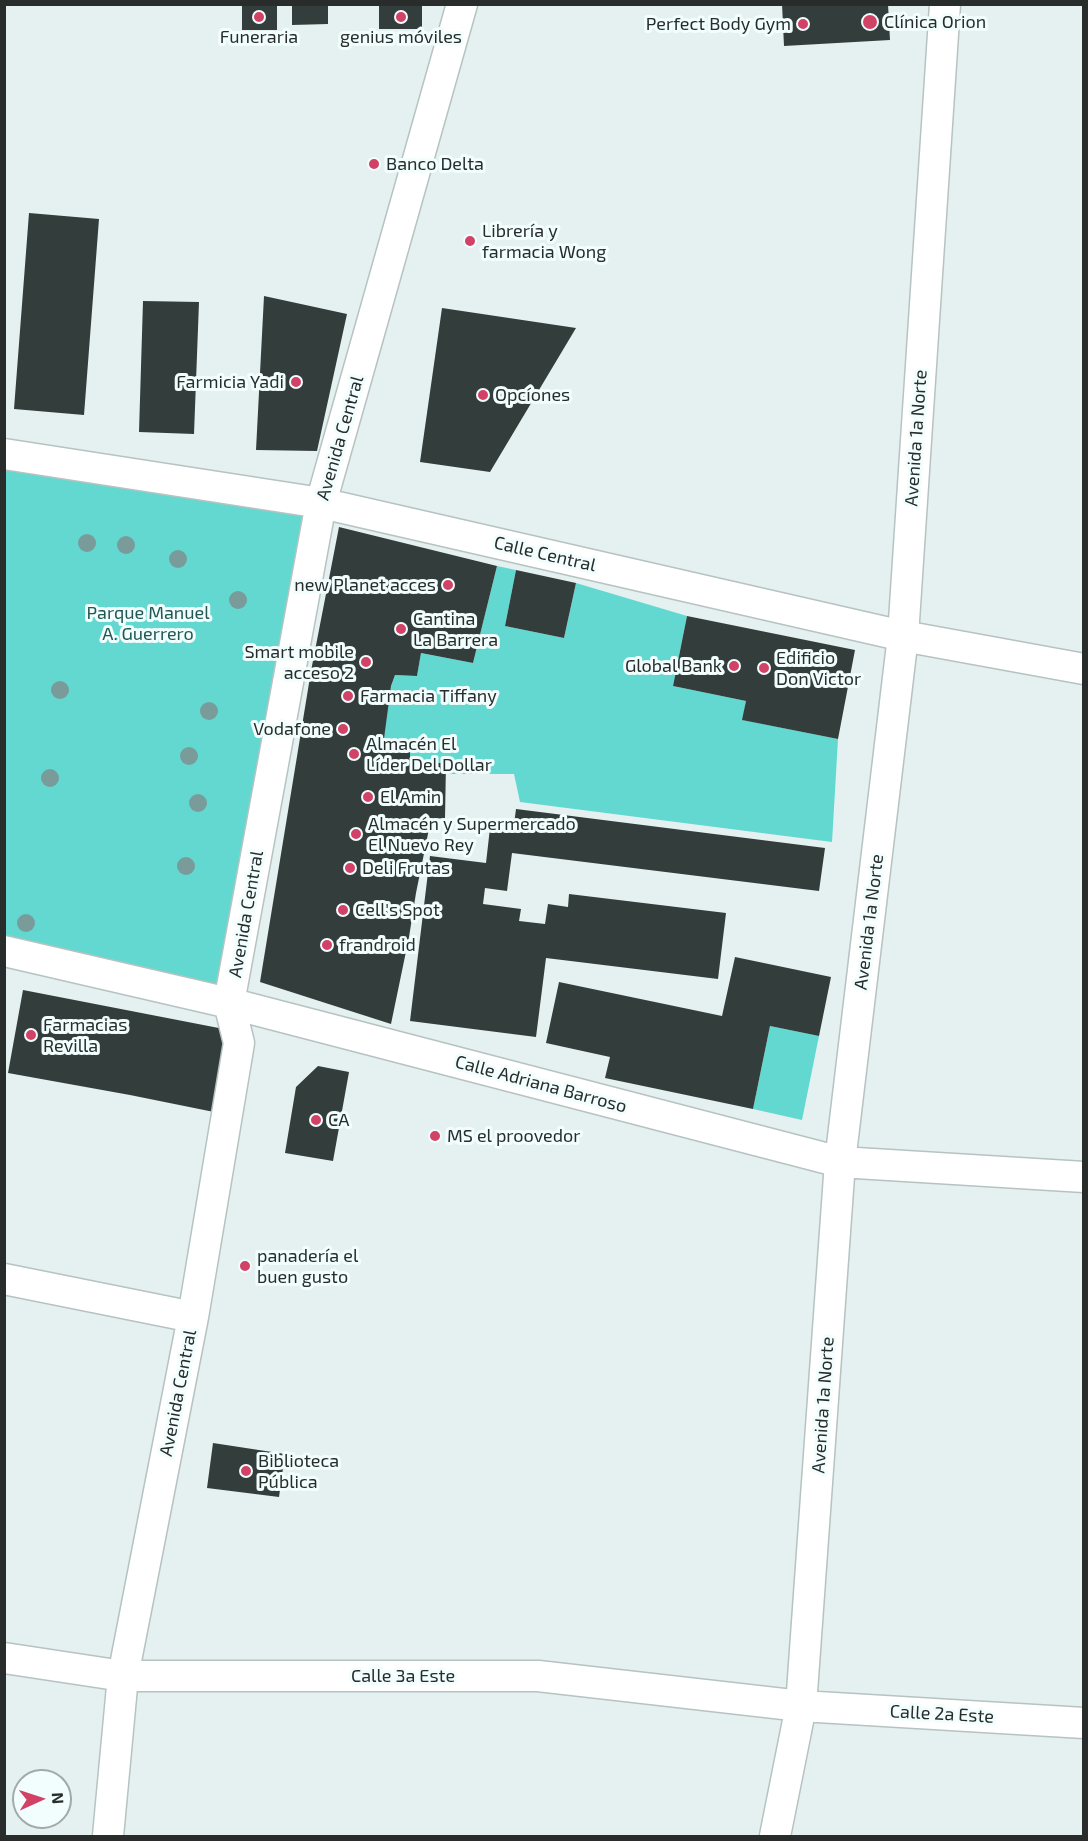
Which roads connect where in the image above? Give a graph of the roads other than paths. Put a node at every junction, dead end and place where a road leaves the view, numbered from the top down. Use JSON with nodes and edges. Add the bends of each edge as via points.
{"nodes":[{"id":1,"x":462,"y":4,"type":"edge"},
{"id":2,"x":945,"y":4,"type":"edge"},
{"id":3,"x":4,"y":454,"type":"edge"},
{"id":4,"x":321,"y":503,"type":"junction"},
{"id":5,"x":903,"y":636,"type":"junction"},
{"id":6,"x":1083,"y":668,"type":"edge"},
{"id":7,"x":4,"y":951,"type":"edge"},
{"id":8,"x":230,"y":1003,"type":"junction"},
{"id":9,"x":840,"y":1162,"type":"junction"},
{"id":10,"x":1083,"y":1177,"type":"edge"},
{"id":11,"x":4,"y":1279,"type":"edge"},
{"id":12,"x":193,"y":1317,"type":"junction"},
{"id":13,"x":4,"y":1658,"type":"edge"},
{"id":14,"x":123,"y":1676,"type":"junction"},
{"id":15,"x":801,"y":1706,"type":"junction"},
{"id":16,"x":1083,"y":1723,"type":"edge"},
{"id":17,"x":108,"y":1836,"type":"edge"},
{"id":18,"x":775,"y":1836,"type":"edge"}],
"edges":[{"from":1,"to":4,"type":"street","name":"Avenida Central"},
{"from":2,"to":5,"type":"street","name":"Avenida 1a Norte"},
{"from":3,"to":4,"type":"street","name":"Calle Central"},
{"from":4,"to":5,"type":"street","name":"Calle Central"},
{"from":4,"to":8,"type":"street","name":"Avenida Central"},
{"from":5,"to":6,"type":"street","name":"Calle Central"},
{"from":5,"to":9,"type":"street","name":"Avenida 1a Norte"},
{"from":7,"to":8,"type":"street","name":"Calle Adriana Barroso"},
{"from":8,"to":9,"type":"street","name":"Calle Adriana Barroso"},
{"from":8,"to":12,"type":"street","name":"Avenida Central","via":[[239,1043]]},
{"from":9,"to":10,"type":"street","name":"Calle Adriana Barroso"},
{"from":9,"to":15,"type":"street","name":"Avenida 1a Norte"},
{"from":11,"to":12,"type":"street"},
{"from":12,"to":14,"type":"street","name":"Avenida Central"},
{"from":13,"to":14,"type":"street","name":"Calle 3a Este"},
{"from":14,"to":15,"type":"street","name":"Calle 3a Este","via":[[538,1676]]},
{"from":14,"to":17,"type":"street","name":"Avenida Central"},
{"from":15,"to":16,"type":"street","name":"Calle 2a Este"},
{"from":15,"to":18,"type":"street","name":"Avenida 1a Norte"}]}
